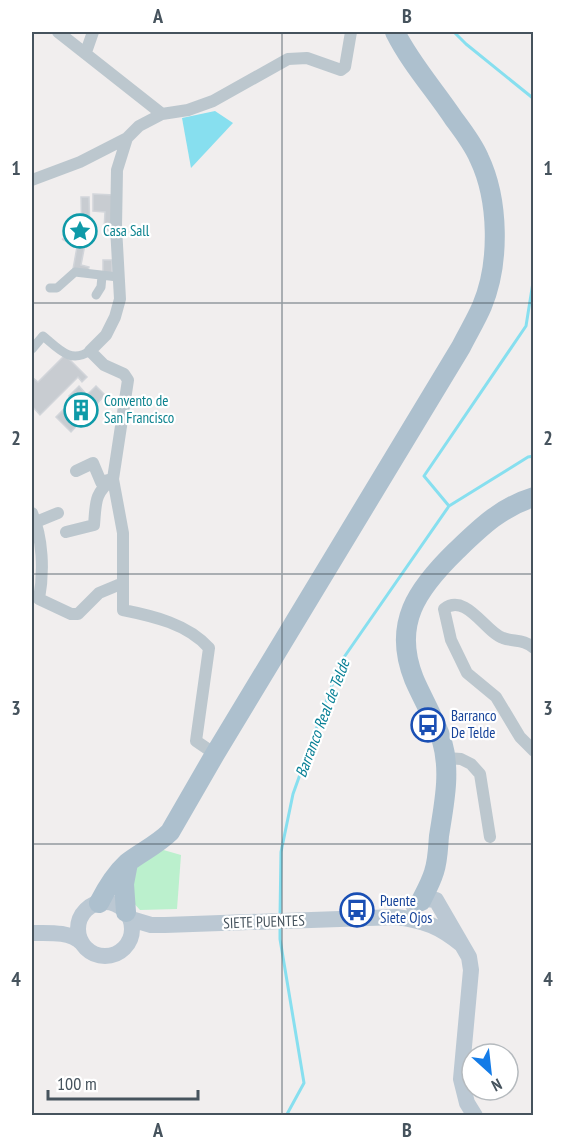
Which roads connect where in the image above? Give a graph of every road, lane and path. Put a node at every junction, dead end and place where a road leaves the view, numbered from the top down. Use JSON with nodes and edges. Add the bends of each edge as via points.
{"nodes":[{"id":1,"x":58,"y":32,"type":"edge"},
{"id":2,"x":93,"y":32,"type":"edge"},
{"id":3,"x":351,"y":32,"type":"edge"},
{"id":4,"x":396,"y":33,"type":"edge"},
{"id":5,"x":86,"y":52,"type":"junction"},
{"id":6,"x":162,"y":114,"type":"junction"},
{"id":7,"x":128,"y":138,"type":"junction"},
{"id":8,"x":32,"y":180,"type":"edge"},
{"id":9,"x":102,"y":276,"type":"junction"},
{"id":10,"x":118,"y":277,"type":"junction"},
{"id":11,"x":50,"y":288,"type":"dead end"},
{"id":12,"x":96,"y":295,"type":"dead end"},
{"id":13,"x":32,"y":349,"type":"edge"},
{"id":14,"x":90,"y":351,"type":"junction"},
{"id":15,"x":76,"y":471,"type":"dead end"},
{"id":16,"x":112,"y":479,"type":"junction"},
{"id":17,"x":534,"y":497,"type":"edge"},
{"id":18,"x":58,"y":513,"type":"dead end"},
{"id":19,"x":34,"y":517,"type":"edge"},
{"id":20,"x":66,"y":532,"type":"dead end"},
{"id":21,"x":123,"y":583,"type":"junction"},
{"id":22,"x":534,"y":648,"type":"edge"},
{"id":23,"x":534,"y":751,"type":"edge"},
{"id":24,"x":215,"y":754,"type":"junction"},
{"id":25,"x":446,"y":758,"type":"junction"},
{"id":26,"x":490,"y":837,"type":"dead end"},
{"id":27,"x":128,"y":863,"type":"junction"},
{"id":28,"x":430,"y":904,"type":"junction"},
{"id":29,"x":92,"y":907,"type":"junction"},
{"id":30,"x":128,"y":916,"type":"junction"},
{"id":31,"x":398,"y":916,"type":"junction"},
{"id":32,"x":426,"y":922,"type":"junction"},
{"id":33,"x":165,"y":926,"type":"junction"},
{"id":34,"x":38,"y":933,"type":"edge"},
{"id":35,"x":130,"y":941,"type":"junction"},
{"id":36,"x":82,"y":943,"type":"junction"},
{"id":37,"x":461,"y":944,"type":"junction"},
{"id":38,"x":475,"y":1116,"type":"edge"}],
"edges":[{"from":1,"to":5,"type":"street"},
{"from":2,"to":5,"type":"street"},
{"from":3,"to":6,"type":"street","via":[[345,67],[341,70],[307,58],[288,59],[213,101]]},
{"from":4,"to":24,"type":"main road","via":[[408,57],[479,158],[492,199],[492,272],[482,305],[461,347]]},
{"from":5,"to":6,"type":"street"},
{"from":6,"to":7,"type":"street","via":[[139,126]]},
{"from":7,"to":8,"type":"street"},
{"from":7,"to":10,"type":"street","via":[[117,170]]},
{"from":9,"to":10,"type":"street"},
{"from":9,"to":11,"type":"street","via":[[75,272],[57,288]]},
{"from":9,"to":12,"type":"street"},
{"from":10,"to":14,"type":"street","via":[[120,299],[115,317],[106,335]]},
{"from":13,"to":14,"type":"street","via":[[43,336],[70,357],[81,357]]},
{"from":14,"to":16,"type":"street","via":[[128,380]]},
{"from":15,"to":16,"type":"street","via":[[93,463],[101,482]]},
{"from":16,"to":20,"type":"street","via":[[96,496],[94,525]]},
{"from":16,"to":21,"type":"street","via":[[123,532]]},
{"from":17,"to":25,"type":"main road","via":[[497,514],[475,533],[437,572],[407,619],[409,663]]},
{"from":18,"to":19,"type":"street"},
{"from":19,"to":21,"type":"street","via":[[43,575],[39,599],[78,614],[99,593]]},
{"from":21,"to":24,"type":"street","via":[[123,610],[156,617],[200,638],[209,648],[196,741]]},
{"from":22,"to":23,"type":"street","via":[[522,641],[502,638],[464,607],[456,604],[444,609],[451,640],[467,673],[496,697],[520,737]]},
{"from":24,"to":27,"type":"main road","via":[[170,832]]},
{"from":25,"to":26,"type":"street","via":[[461,759],[480,774]]},
{"from":25,"to":28,"type":"main road"},
{"from":27,"to":29,"type":"main road"},
{"from":27,"to":30,"type":"main road","via":[[124,884]]},
{"from":28,"to":31,"type":"main road"},
{"from":28,"to":32,"type":"main road","via":[[437,920]]},
{"from":28,"to":37,"type":"main road","via":[[454,929]]},
{"from":29,"to":30,"type":"main road","via":[[114,903]]},
{"from":29,"to":34,"type":"main road"},
{"from":29,"to":36,"type":"main road","via":[[78,927]]},
{"from":30,"to":33,"type":"main road"},
{"from":30,"to":35,"type":"main road","via":[[132,927]]},
{"from":31,"to":32,"type":"main road"},
{"from":31,"to":33,"type":"main road","name":"SIETE PUENTES"},
{"from":32,"to":37,"type":"main road"},
{"from":33,"to":35,"type":"main road"},
{"from":34,"to":36,"type":"main road","via":[[69,935]]},
{"from":35,"to":36,"type":"main road","via":[[110,956],[94,954]]},
{"from":37,"to":38,"type":"main road","via":[[471,970],[461,1079]]}]}
